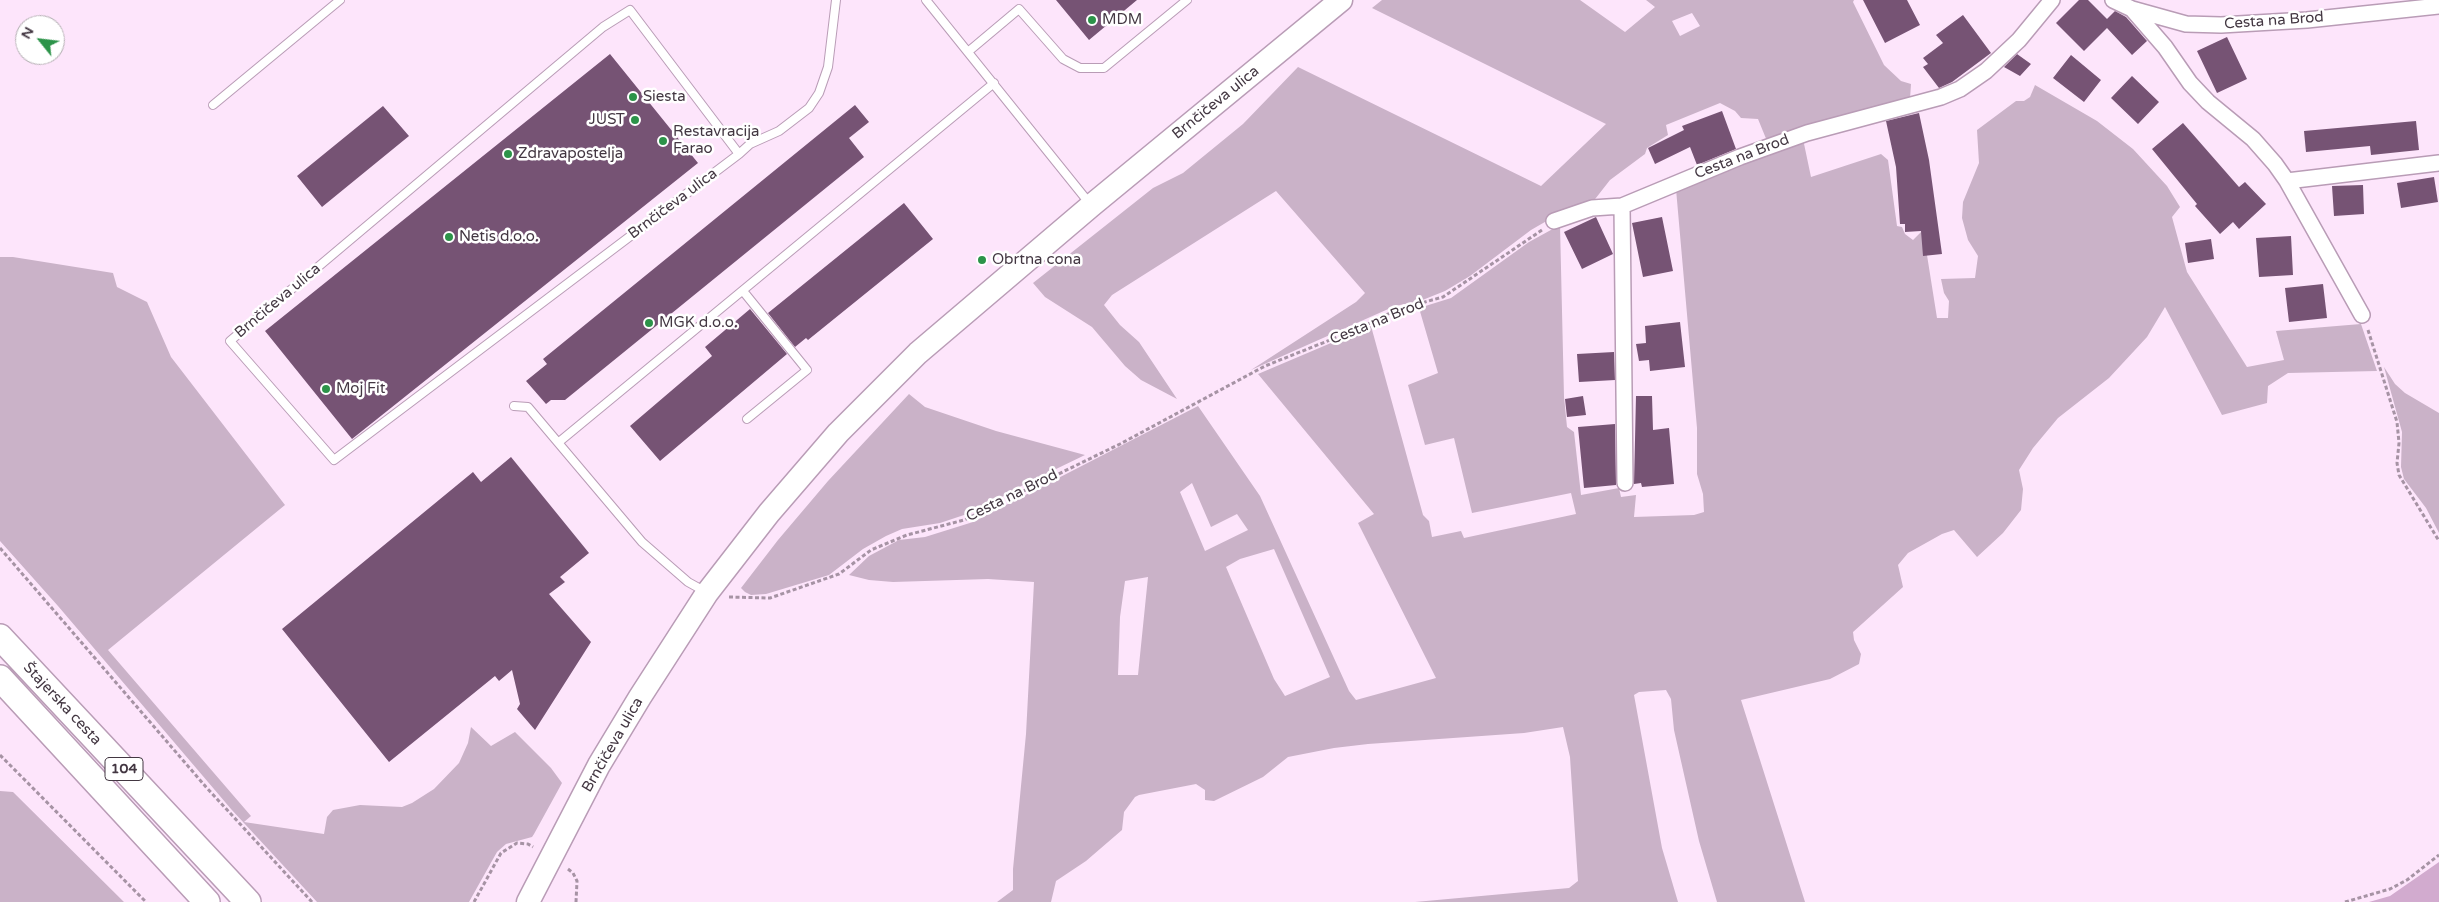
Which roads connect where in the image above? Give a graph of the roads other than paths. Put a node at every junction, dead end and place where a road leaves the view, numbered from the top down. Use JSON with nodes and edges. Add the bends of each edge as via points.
{"nodes":[{"id":1,"x":340,"y":0,"type":"edge"},
{"id":2,"x":836,"y":0,"type":"edge"},
{"id":3,"x":926,"y":0,"type":"edge"},
{"id":4,"x":1187,"y":0,"type":"edge"},
{"id":5,"x":1341,"y":0,"type":"edge"},
{"id":6,"x":2052,"y":0,"type":"edge"},
{"id":7,"x":2113,"y":0,"type":"edge"},
{"id":8,"x":2439,"y":6,"type":"edge"},
{"id":9,"x":2132,"y":9,"type":"junction"},
{"id":10,"x":969,"y":51,"type":"junction"},
{"id":11,"x":994,"y":83,"type":"junction"},
{"id":12,"x":212,"y":105,"type":"dead end"},
{"id":13,"x":739,"y":154,"type":"junction"},
{"id":14,"x":2439,"y":163,"type":"edge"},
{"id":15,"x":2287,"y":181,"type":"junction"},
{"id":16,"x":1092,"y":205,"type":"junction"},
{"id":17,"x":1622,"y":206,"type":"junction"},
{"id":18,"x":1554,"y":221,"type":"road end"},
{"id":19,"x":743,"y":291,"type":"junction"},
{"id":20,"x":2362,"y":314,"type":"road end"},
{"id":21,"x":514,"y":406,"type":"dead end"},
{"id":22,"x":746,"y":419,"type":"dead end"},
{"id":23,"x":559,"y":442,"type":"junction"},
{"id":24,"x":1625,"y":483,"type":"dead end"},
{"id":25,"x":720,"y":593,"type":"junction"},
{"id":26,"x":0,"y":636,"type":"edge"},
{"id":27,"x":0,"y":678,"type":"edge"},
{"id":28,"x":207,"y":902,"type":"edge"},
{"id":29,"x":248,"y":902,"type":"edge"},
{"id":30,"x":528,"y":902,"type":"edge"}],
"edges":[{"from":1,"to":12,"type":"lane"},
{"from":2,"to":13,"type":"lane","name":"Brnčičeva ulica","via":[[828,67],[819,93],[809,108],[779,131],[750,144]]},
{"from":3,"to":10,"type":"lane"},
{"from":4,"to":10,"type":"lane","via":[[1104,68],[1080,68],[1063,59],[1019,9]]},
{"from":5,"to":16,"type":"street","name":"Brnčičeva ulica"},
{"from":6,"to":17,"type":"street","name":"Cesta na Brod","via":[[2019,40],[1986,71],[1960,89],[1807,133]]},
{"from":7,"to":9,"type":"street","name":"Cesta na Brod"},
{"from":8,"to":9,"type":"street","name":"Cesta na Brod","via":[[2221,25],[2186,24]]},
{"from":9,"to":15,"type":"street","via":[[2165,47],[2190,83],[2253,139]]},
{"from":10,"to":11,"type":"lane"},
{"from":11,"to":16,"type":"lane"},
{"from":11,"to":19,"type":"lane"},
{"from":13,"to":13,"type":"lane","name":"Brnčičeva ulica","via":[[334,460],[230,341],[603,27],[630,10]]},
{"from":14,"to":15,"type":"street"},
{"from":15,"to":20,"type":"street"},
{"from":16,"to":25,"type":"street","name":"Brnčičeva ulica","via":[[880,388],[769,513]]},
{"from":17,"to":18,"type":"street","name":"Cesta na Brod","via":[[1592,208]]},
{"from":17,"to":24,"type":"street"},
{"from":19,"to":22,"type":"lane","via":[[807,370]]},
{"from":19,"to":23,"type":"lane"},
{"from":21,"to":23,"type":"lane","via":[[528,407]]},
{"from":23,"to":25,"type":"lane","via":[[642,542],[688,582]]},
{"from":25,"to":30,"type":"street","name":"Brnčičeva ulica","via":[[640,697],[599,765],[558,862]]},
{"from":26,"to":29,"type":"main road","name":"Štajerska cesta","number":"104"},
{"from":27,"to":28,"type":"main road","name":"Štajerska cesta","number":"104"}]}
